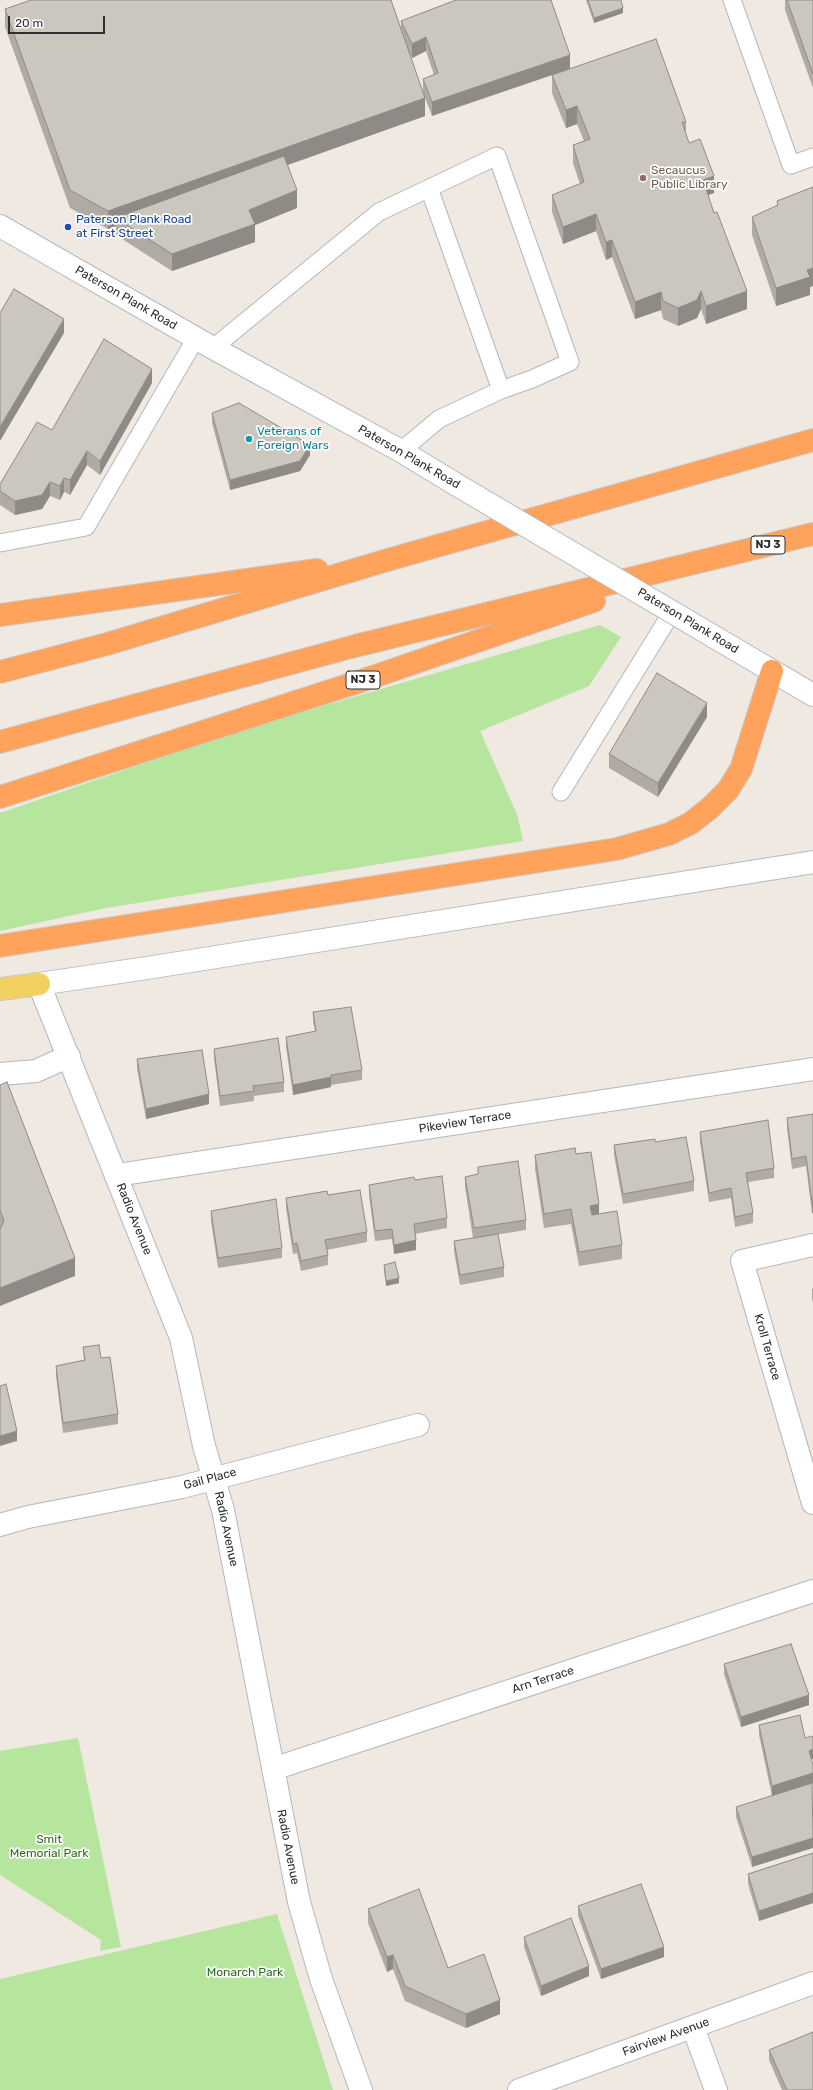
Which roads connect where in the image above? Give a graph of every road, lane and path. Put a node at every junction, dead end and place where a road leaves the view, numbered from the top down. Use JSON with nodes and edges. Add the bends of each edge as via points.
{"nodes":[{"id":1,"x":732,"y":0,"type":"edge"},
{"id":2,"x":813,"y":157,"type":"edge"},
{"id":3,"x":429,"y":188,"type":"junction"},
{"id":4,"x":0,"y":226,"type":"edge"},
{"id":5,"x":204,"y":343,"type":"junction"},
{"id":6,"x":500,"y":390,"type":"junction"},
{"id":7,"x":813,"y":440,"type":"edge"},
{"id":8,"x":401,"y":451,"type":"junction"},
{"id":9,"x":813,"y":534,"type":"edge"},
{"id":10,"x":0,"y":543,"type":"edge"},
{"id":11,"x":724,"y":557,"type":"junction"},
{"id":12,"x":391,"y":559,"type":"junction"},
{"id":13,"x":672,"y":612,"type":"junction"},
{"id":14,"x":0,"y":615,"type":"edge"},
{"id":15,"x":772,"y":671,"type":"junction"},
{"id":16,"x":0,"y":672,"type":"edge"},
{"id":17,"x":813,"y":695,"type":"edge"},
{"id":18,"x":0,"y":742,"type":"edge"},
{"id":19,"x":561,"y":792,"type":"dead end"},
{"id":20,"x":0,"y":797,"type":"edge"},
{"id":21,"x":813,"y":862,"type":"edge"},
{"id":22,"x":0,"y":946,"type":"edge"},
{"id":23,"x":39,"y":984,"type":"junction"},
{"id":24,"x":0,"y":989,"type":"edge"},
{"id":25,"x":68,"y":1056,"type":"junction"},
{"id":26,"x":813,"y":1069,"type":"edge"},
{"id":27,"x":0,"y":1074,"type":"edge"},
{"id":28,"x":117,"y":1175,"type":"junction"},
{"id":29,"x":813,"y":1246,"type":"edge"},
{"id":30,"x":418,"y":1425,"type":"dead end"},
{"id":31,"x":214,"y":1478,"type":"junction"},
{"id":32,"x":813,"y":1503,"type":"edge"},
{"id":33,"x":0,"y":1525,"type":"edge"},
{"id":34,"x":813,"y":1591,"type":"edge"},
{"id":35,"x":274,"y":1769,"type":"junction"},
{"id":36,"x":813,"y":1982,"type":"edge"},
{"id":37,"x":693,"y":2027,"type":"junction"},
{"id":38,"x":361,"y":2090,"type":"edge"},
{"id":39,"x":519,"y":2090,"type":"edge"},
{"id":40,"x":716,"y":2090,"type":"edge"}],
"edges":[{"from":1,"to":2,"type":"lane","via":[[791,165]]},
{"from":3,"to":5,"type":"lane","via":[[379,212]]},
{"from":3,"to":6,"type":"lane"},
{"from":3,"to":6,"type":"lane","via":[[497,156],[570,362]]},
{"from":4,"to":5,"type":"street","name":"Paterson Plank Road"},
{"from":5,"to":8,"type":"street","name":"Paterson Plank Road"},
{"from":5,"to":10,"type":"lane","via":[[86,527]]},
{"from":6,"to":8,"type":"lane","via":[[439,419]]},
{"from":7,"to":12,"type":"highway"},
{"from":8,"to":13,"type":"street","name":"Paterson Plank Road","bridge":true},
{"from":9,"to":11,"type":"highway","number":"NJ 3"},
{"from":11,"to":18,"type":"highway","number":"NJ 3","via":[[355,646]]},
{"from":11,"to":20,"type":"highway","number":"NJ 3","via":[[361,681]]},
{"from":12,"to":14,"type":"highway"},
{"from":12,"to":16,"type":"highway","via":[[107,644]]},
{"from":13,"to":15,"type":"street","name":"Paterson Plank Road","bridge":true},
{"from":13,"to":19,"type":"lane"},
{"from":15,"to":17,"type":"street","name":"Paterson Plank Road"},
{"from":15,"to":22,"type":"highway","via":[[744,762],[728,790],[691,823],[669,834],[617,849]]},
{"from":21,"to":23,"type":"street"},
{"from":23,"to":24,"type":"main road"},
{"from":23,"to":25,"type":"street","name":"Radio Avenue"},
{"from":25,"to":27,"type":"street","via":[[36,1071]]},
{"from":25,"to":28,"type":"street","name":"Radio Avenue"},
{"from":26,"to":28,"type":"street","name":"Pikeview Terrace"},
{"from":28,"to":31,"type":"street","name":"Radio Avenue","via":[[182,1338],[204,1446]]},
{"from":29,"to":32,"type":"street","name":"Kroll Terrace","via":[[742,1261]]},
{"from":30,"to":31,"type":"street","name":"Gail Place"},
{"from":31,"to":33,"type":"street","name":"Gail Place"},
{"from":31,"to":35,"type":"street","name":"Radio Avenue","via":[[223,1510]]},
{"from":34,"to":35,"type":"street","name":"Arn Terrace"},
{"from":35,"to":38,"type":"street","name":"Radio Avenue","via":[[306,1934]]},
{"from":36,"to":37,"type":"street","name":"Fairview Avenue"},
{"from":37,"to":39,"type":"street","name":"Fairview Avenue"},
{"from":37,"to":40,"type":"street"}]}
